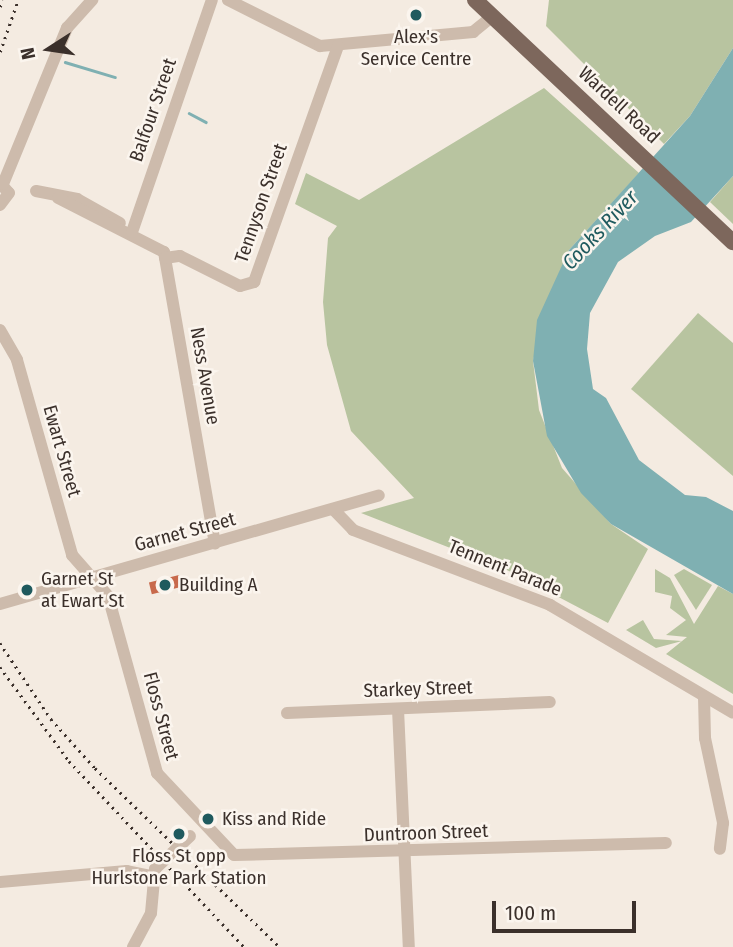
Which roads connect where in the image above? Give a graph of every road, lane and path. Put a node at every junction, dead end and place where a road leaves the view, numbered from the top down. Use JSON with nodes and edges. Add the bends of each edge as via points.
{"nodes":[{"id":1,"x":92,"y":0,"type":"edge"},
{"id":2,"x":212,"y":0,"type":"edge"},
{"id":3,"x":228,"y":0,"type":"edge"},
{"id":4,"x":475,"y":0,"type":"edge"},
{"id":5,"x":493,"y":16,"type":"junction"},
{"id":6,"x":338,"y":46,"type":"junction"},
{"id":7,"x":2,"y":184,"type":"edge"},
{"id":8,"x":36,"y":191,"type":"dead end"},
{"id":9,"x":0,"y":205,"type":"edge"},
{"id":10,"x":132,"y":232,"type":"junction"},
{"id":11,"x":733,"y":242,"type":"edge"},
{"id":12,"x":165,"y":258,"type":"junction"},
{"id":13,"x":0,"y":330,"type":"edge"},
{"id":14,"x":379,"y":495,"type":"dead end"},
{"id":15,"x":333,"y":509,"type":"junction"},
{"id":16,"x":215,"y":544,"type":"junction"},
{"id":17,"x":93,"y":578,"type":"junction"},
{"id":18,"x":0,"y":604,"type":"edge"},
{"id":19,"x":704,"y":696,"type":"junction"},
{"id":20,"x":550,"y":702,"type":"dead end"},
{"id":21,"x":398,"y":709,"type":"junction"},
{"id":22,"x":287,"y":713,"type":"dead end"},
{"id":23,"x":733,"y":713,"type":"edge"},
{"id":24,"x":203,"y":824,"type":"junction"},
{"id":25,"x":666,"y":843,"type":"dead end"},
{"id":26,"x":720,"y":849,"type":"dead end"},
{"id":27,"x":404,"y":853,"type":"junction"},
{"id":28,"x":153,"y":872,"type":"junction"},
{"id":29,"x":0,"y":882,"type":"edge"},
{"id":30,"x":133,"y":947,"type":"edge"},
{"id":31,"x":409,"y":947,"type":"edge"}],
"edges":[{"from":1,"to":7,"type":"street","via":[[67,28]]},
{"from":2,"to":10,"type":"street","name":"Balfour Street"},
{"from":3,"to":6,"type":"street","via":[[320,47]]},
{"from":4,"to":5,"type":"main road","name":"Wardell Road"},
{"from":5,"to":6,"type":"street","via":[[473,33]]},
{"from":5,"to":11,"type":"main road","name":"Wardell Road"},
{"from":6,"to":12,"type":"street","name":"Tennyson Street","via":[[254,282],[240,286],[180,256]]},
{"from":7,"to":9,"type":"street","via":[[9,197]]},
{"from":8,"to":10,"type":"street"},
{"from":10,"to":12,"type":"street","via":[[159,246]]},
{"from":12,"to":16,"type":"street","name":"Ness Avenue"},
{"from":13,"to":17,"type":"street","name":"Ewart Street","via":[[17,360],[72,555]]},
{"from":14,"to":15,"type":"street","name":"Garnet Street"},
{"from":15,"to":16,"type":"street","name":"Garnet Street"},
{"from":15,"to":19,"type":"street","name":"Tennent Parade","via":[[353,530],[550,605]]},
{"from":16,"to":17,"type":"street","name":"Garnet Street"},
{"from":17,"to":18,"type":"street","name":"Garnet Street"},
{"from":17,"to":24,"type":"street","name":"Floss Street","via":[[108,596],[157,773]]},
{"from":19,"to":23,"type":"street","name":"Tennent Parade"},
{"from":19,"to":26,"type":"street","via":[[705,738],[723,823]]},
{"from":20,"to":21,"type":"street","name":"Starkey Street"},
{"from":21,"to":22,"type":"street","name":"Starkey Street"},
{"from":21,"to":27,"type":"street"},
{"from":24,"to":27,"type":"street","name":"Duntroon Street","via":[[240,859]]},
{"from":24,"to":28,"type":"street","bridge":true},
{"from":25,"to":27,"type":"street","name":"Duntroon Street"},
{"from":27,"to":31,"type":"street"},
{"from":28,"to":29,"type":"street"},
{"from":28,"to":30,"type":"street","via":[[151,913]]}]}
